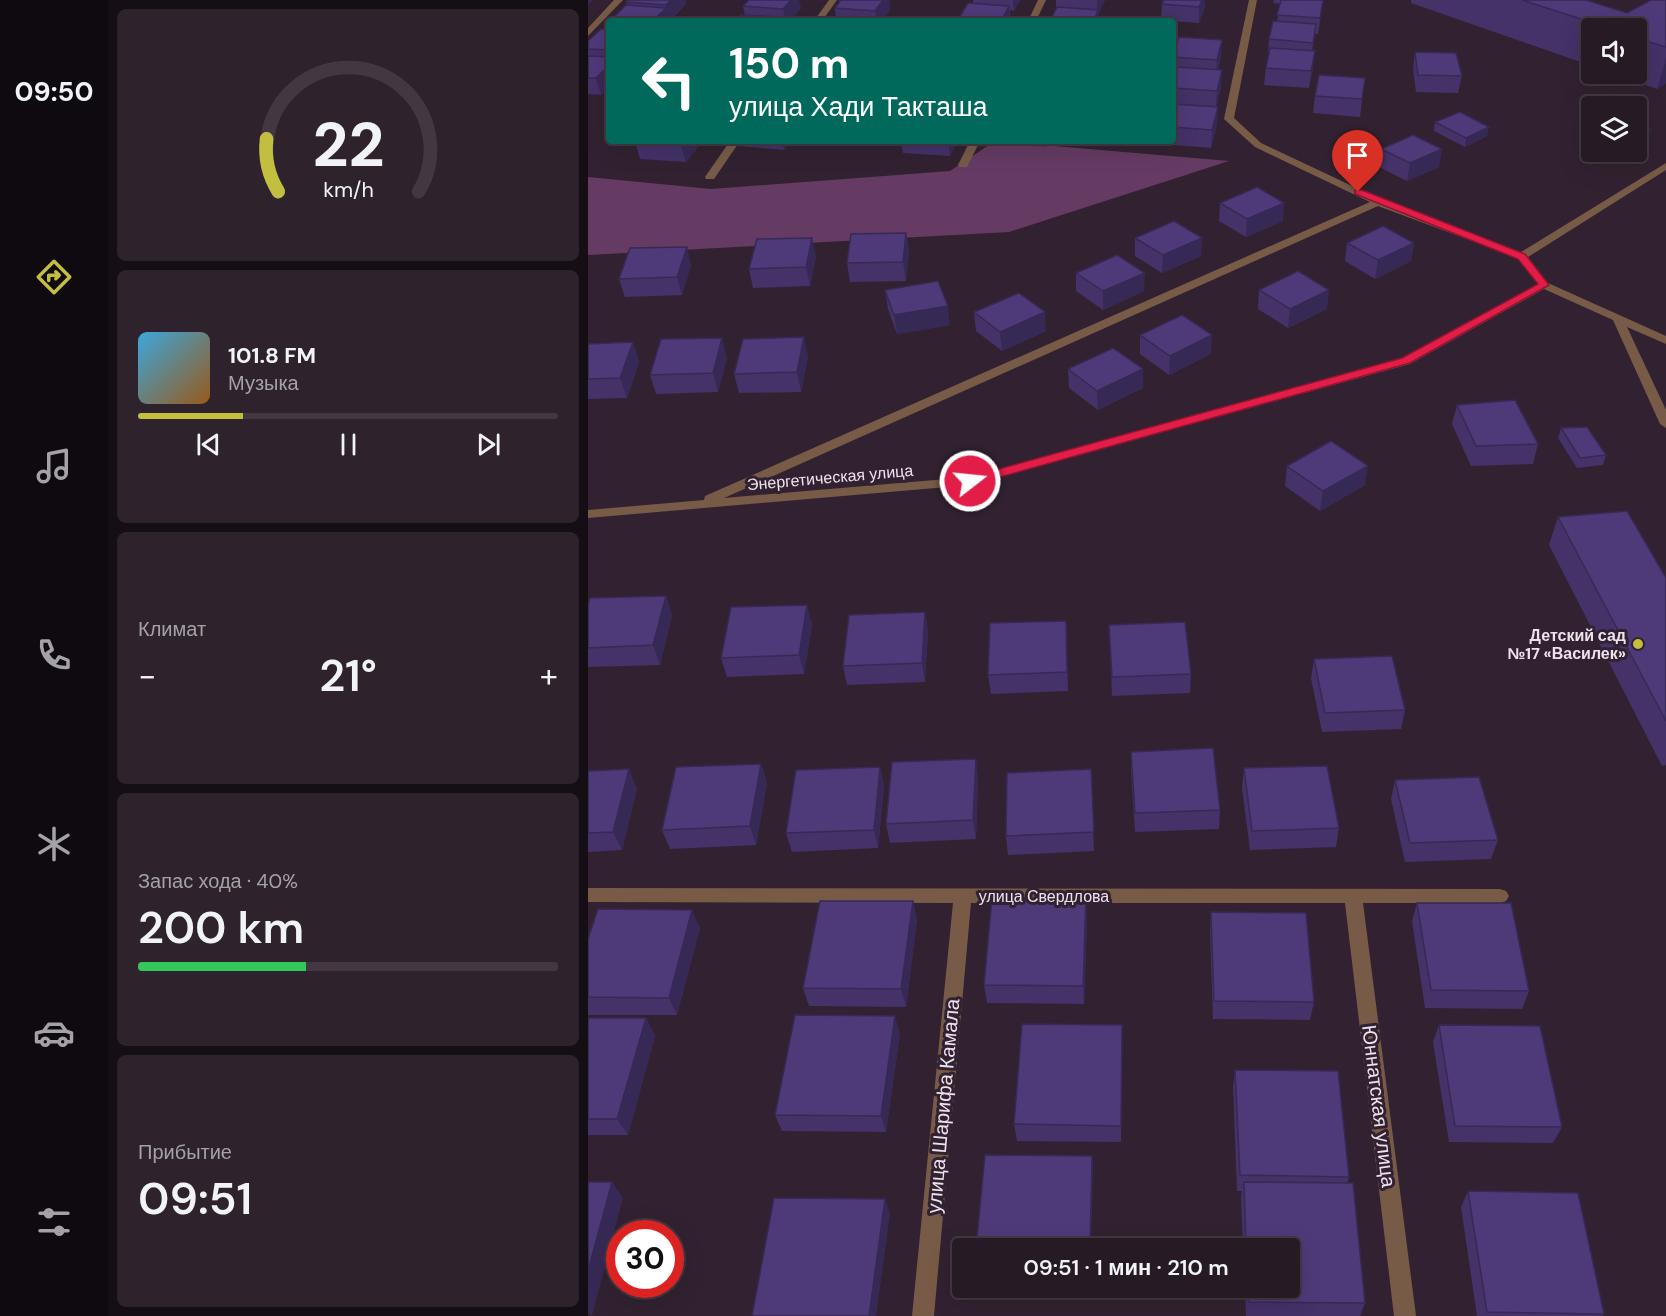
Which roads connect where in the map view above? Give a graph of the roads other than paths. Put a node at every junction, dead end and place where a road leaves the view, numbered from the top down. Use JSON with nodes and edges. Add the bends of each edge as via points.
{"nodes":[{"id":1,"x":618,"y":0,"type":"edge"},
{"id":2,"x":833,"y":0,"type":"edge"},
{"id":3,"x":1042,"y":0,"type":"edge"},
{"id":4,"x":1253,"y":0,"type":"edge"},
{"id":5,"x":820,"y":18,"type":"edge"},
{"id":6,"x":1033,"y":18,"type":"edge"},
{"id":7,"x":588,"y":33,"type":"edge"},
{"id":8,"x":733,"y":144,"type":"edge"},
{"id":9,"x":974,"y":144,"type":"edge"},
{"id":10,"x":963,"y":165,"type":"dead end"},
{"id":11,"x":1666,"y":166,"type":"edge"},
{"id":12,"x":710,"y":177,"type":"dead end"},
{"id":13,"x":1378,"y":202,"type":"junction"},
{"id":14,"x":1522,"y":256,"type":"junction"},
{"id":15,"x":1544,"y":285,"type":"junction"},
{"id":16,"x":1618,"y":318,"type":"junction"},
{"id":17,"x":1666,"y":340,"type":"edge"},
{"id":18,"x":1666,"y":424,"type":"edge"},
{"id":19,"x":698,"y":504,"type":"junction"},
{"id":20,"x":588,"y":514,"type":"edge"},
{"id":21,"x":588,"y":895,"type":"edge"},
{"id":22,"x":963,"y":895,"type":"junction"},
{"id":23,"x":1353,"y":896,"type":"junction"},
{"id":24,"x":1500,"y":896,"type":"dead end"},
{"id":25,"x":923,"y":1316,"type":"edge"},
{"id":26,"x":1406,"y":1316,"type":"edge"}],
"edges":[{"from":1,"to":7,"type":"street"},
{"from":2,"to":5,"type":"street"},
{"from":3,"to":6,"type":"street"},
{"from":4,"to":13,"type":"street","via":[[1229,119],[1258,145]]},
{"from":8,"to":12,"type":"street"},
{"from":9,"to":10,"type":"street"},
{"from":11,"to":14,"type":"street"},
{"from":13,"to":14,"type":"street"},
{"from":13,"to":19,"type":"street"},
{"from":14,"to":15,"type":"street"},
{"from":15,"to":16,"type":"street"},
{"from":15,"to":19,"type":"street","name":"Энергетическая улица","via":[[1406,361],[970,481]]},
{"from":16,"to":17,"type":"street"},
{"from":16,"to":18,"type":"street"},
{"from":19,"to":20,"type":"street","name":"Энергетическая улица"},
{"from":21,"to":22,"type":"street","name":"улица Свердлова"},
{"from":22,"to":23,"type":"street","name":"улица Свердлова"},
{"from":22,"to":25,"type":"street","name":"улица Шарифа Камала"},
{"from":23,"to":24,"type":"street","name":"улица Свердлова"},
{"from":23,"to":26,"type":"street","name":"Юннатская улица"}]}
